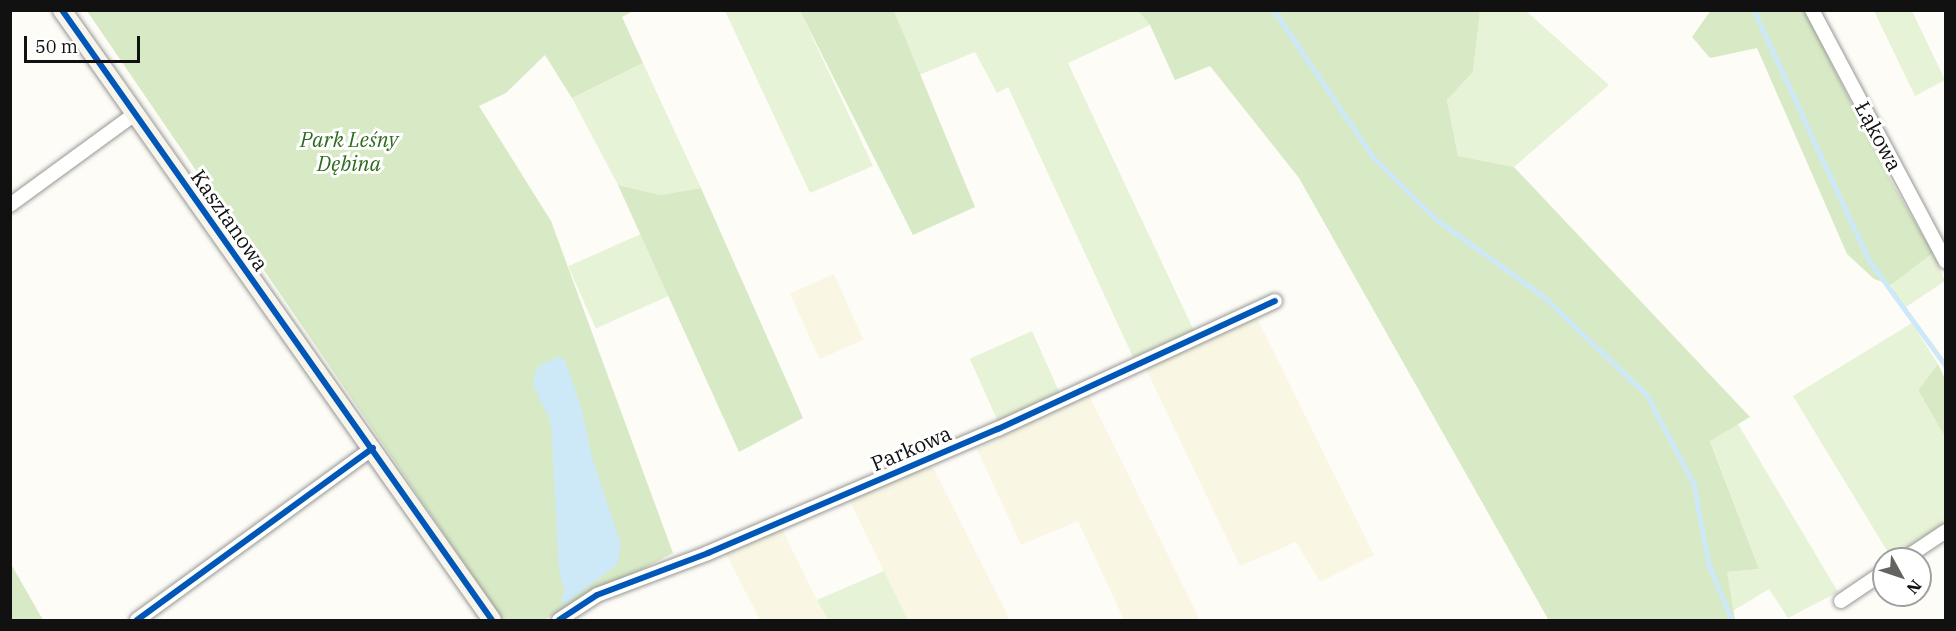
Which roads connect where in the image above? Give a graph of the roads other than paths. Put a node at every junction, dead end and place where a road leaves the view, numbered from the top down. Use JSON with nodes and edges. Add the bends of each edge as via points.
{"nodes":[{"id":1,"x":62,"y":10,"type":"edge"},
{"id":2,"x":1812,"y":10,"type":"edge"},
{"id":3,"x":136,"y":113,"type":"junction"},
{"id":4,"x":10,"y":205,"type":"edge"},
{"id":5,"x":1946,"y":262,"type":"edge"},
{"id":6,"x":1275,"y":301,"type":"dead end"},
{"id":7,"x":373,"y":448,"type":"junction"},
{"id":8,"x":1946,"y":531,"type":"edge"},
{"id":9,"x":1922,"y":547,"type":"edge"},
{"id":10,"x":1872,"y":580,"type":"edge"},
{"id":11,"x":1841,"y":601,"type":"dead end"},
{"id":12,"x":137,"y":621,"type":"edge"},
{"id":13,"x":492,"y":621,"type":"edge"},
{"id":14,"x":559,"y":621,"type":"edge"}],
"edges":[{"from":1,"to":3,"type":"street","name":"Kasztanowa"},
{"from":2,"to":5,"type":"street","name":"Łąkowa"},
{"from":3,"to":4,"type":"street"},
{"from":3,"to":7,"type":"street","name":"Kasztanowa"},
{"from":6,"to":14,"type":"street","name":"Parkowa","via":[[998,429],[708,553],[597,595]]},
{"from":7,"to":12,"type":"street"},
{"from":7,"to":13,"type":"street","name":"Kasztanowa"},
{"from":8,"to":9,"type":"street"},
{"from":10,"to":11,"type":"street"}]}
